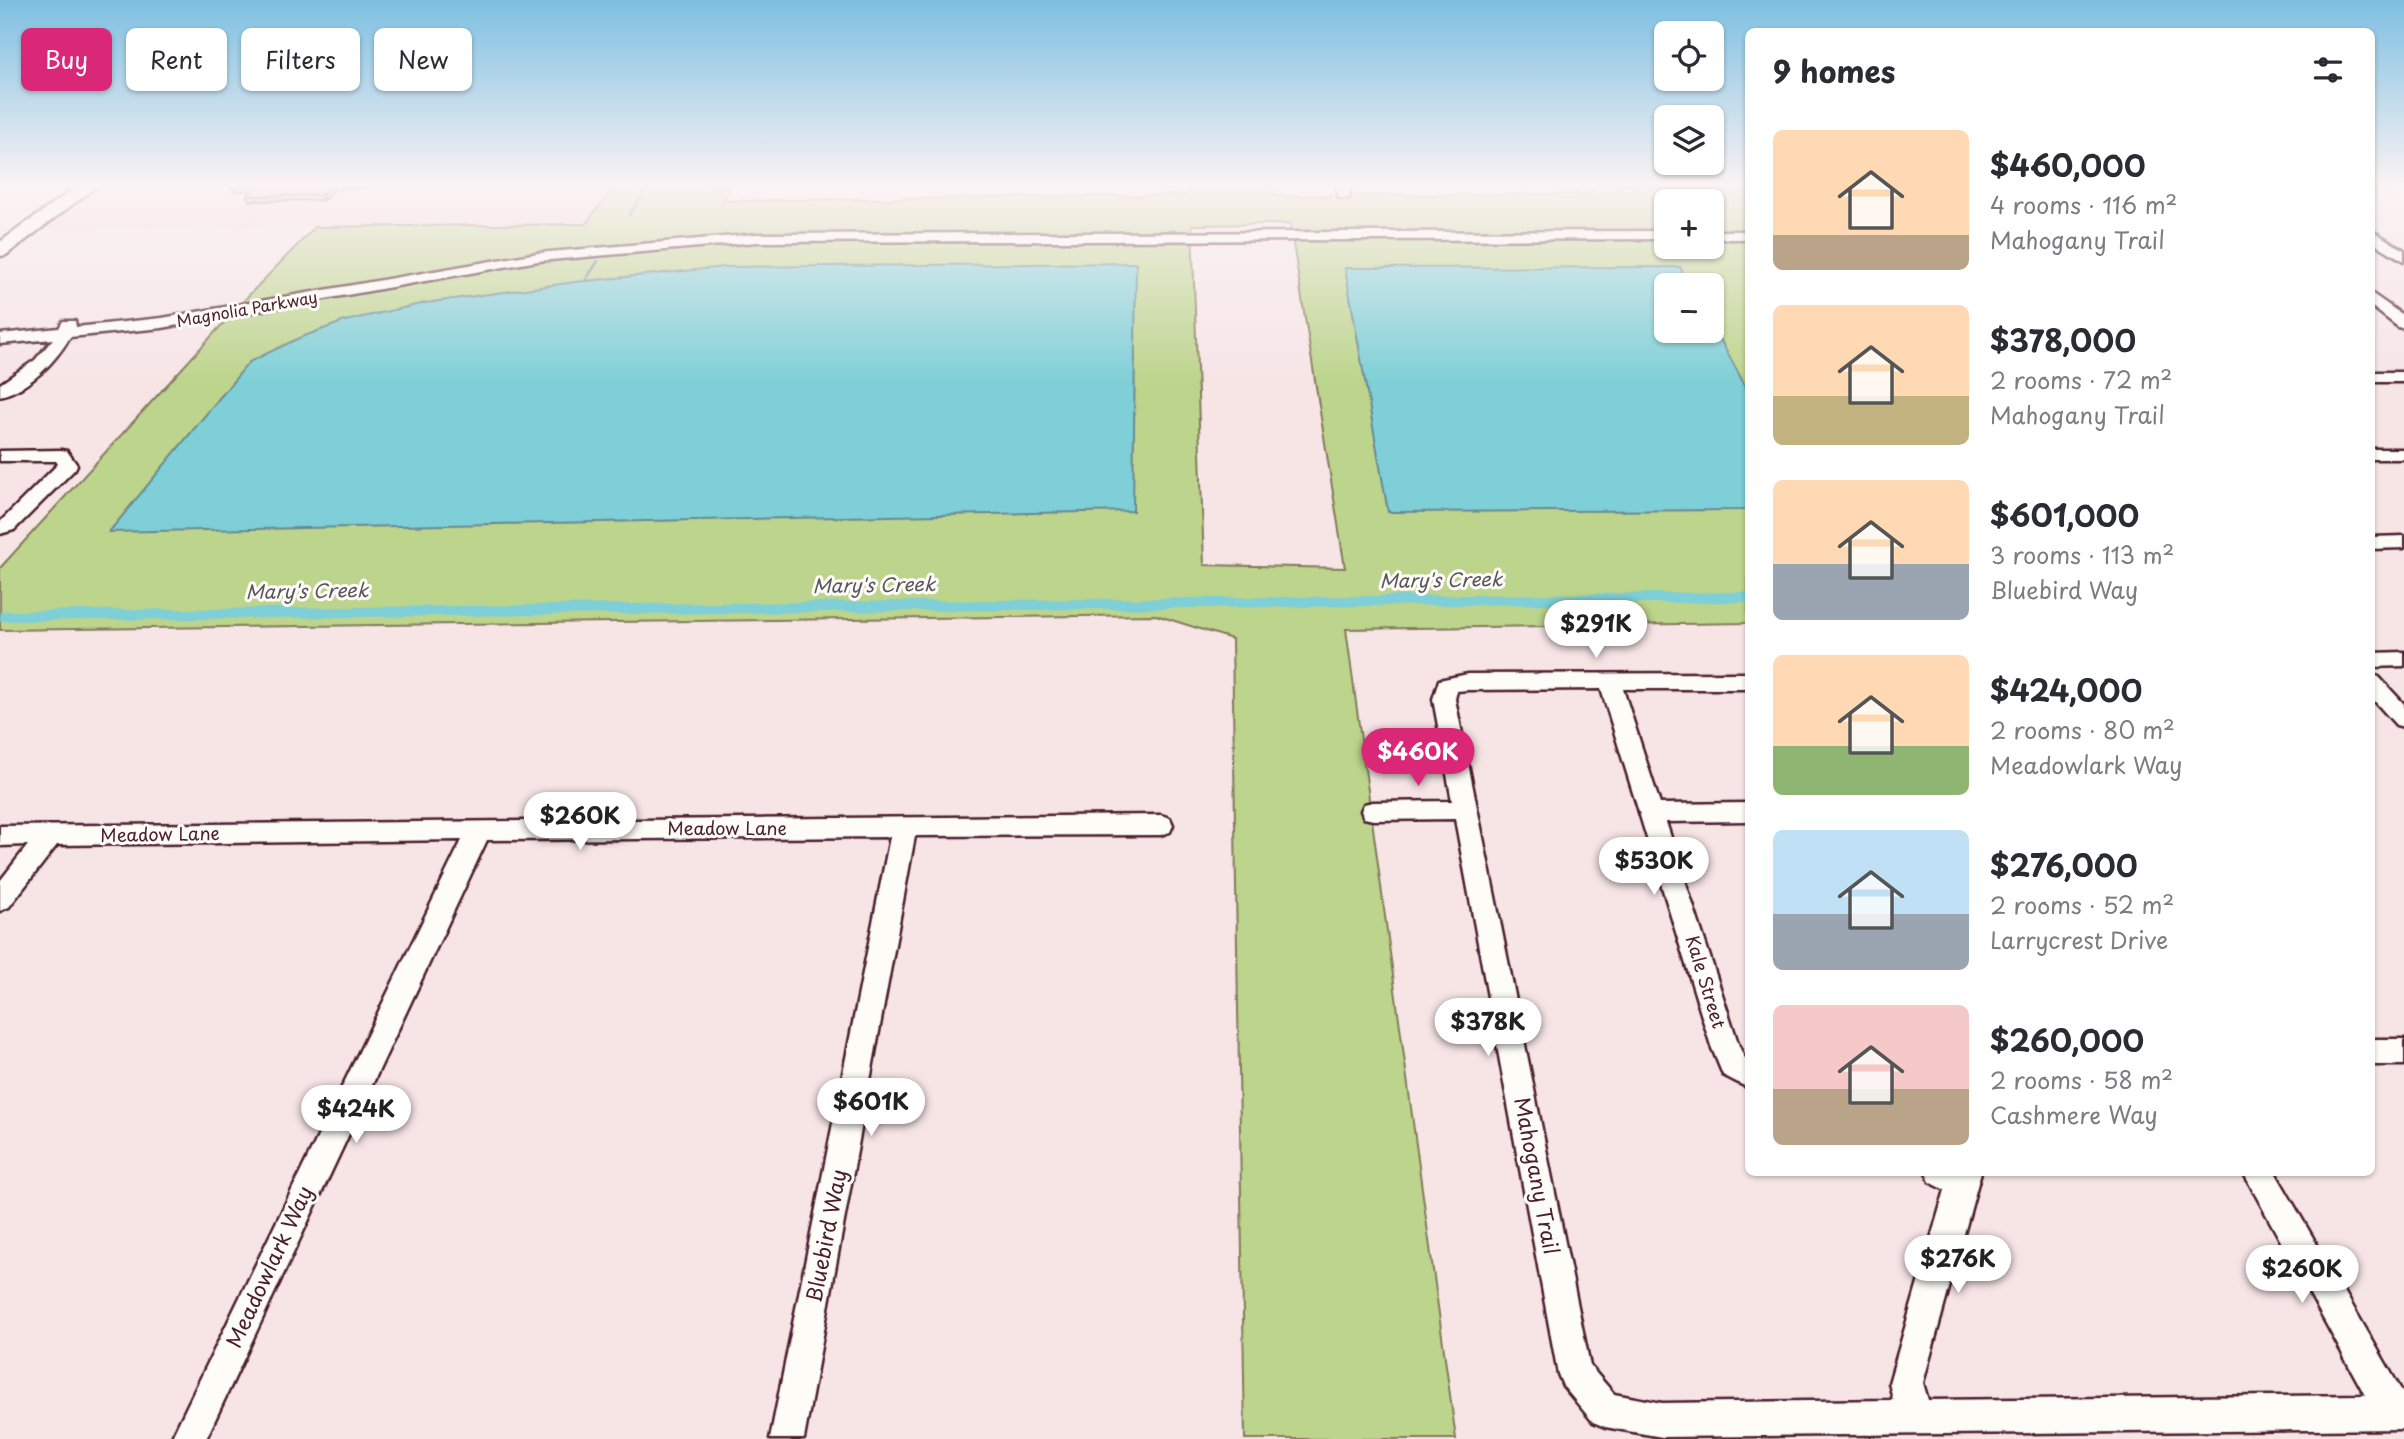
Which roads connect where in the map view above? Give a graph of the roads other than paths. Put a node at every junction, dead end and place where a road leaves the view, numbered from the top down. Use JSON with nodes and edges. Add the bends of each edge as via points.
{"nodes":[{"id":1,"x":603,"y":250,"type":"edge"},
{"id":2,"x":2379,"y":311,"type":"edge"},
{"id":3,"x":2404,"y":324,"type":"edge"},
{"id":4,"x":67,"y":329,"type":"junction"},
{"id":5,"x":0,"y":330,"type":"edge"},
{"id":6,"x":0,"y":339,"type":"edge"},
{"id":7,"x":2375,"y":377,"type":"edge"},
{"id":8,"x":2404,"y":377,"type":"edge"},
{"id":9,"x":0,"y":391,"type":"edge"},
{"id":10,"x":2375,"y":454,"type":"edge"},
{"id":11,"x":2404,"y":454,"type":"edge"},
{"id":12,"x":0,"y":456,"type":"edge"},
{"id":13,"x":0,"y":528,"type":"edge"},
{"id":14,"x":2375,"y":542,"type":"edge"},
{"id":15,"x":2404,"y":542,"type":"edge"},
{"id":16,"x":2404,"y":659,"type":"edge"},
{"id":17,"x":2375,"y":660,"type":"edge"},
{"id":18,"x":1609,"y":681,"type":"junction"},
{"id":19,"x":1745,"y":681,"type":"edge"},
{"id":20,"x":1447,"y":685,"type":"joint"},
{"id":21,"x":2375,"y":686,"type":"edge"},
{"id":22,"x":2404,"y":719,"type":"edge"},
{"id":23,"x":1465,"y":810,"type":"junction"},
{"id":24,"x":1373,"y":811,"type":"dead end"},
{"id":25,"x":1745,"y":812,"type":"edge"},
{"id":26,"x":1651,"y":813,"type":"junction"},
{"id":27,"x":1161,"y":825,"type":"dead end"},
{"id":28,"x":904,"y":827,"type":"junction"},
{"id":29,"x":479,"y":830,"type":"junction"},
{"id":30,"x":0,"y":836,"type":"edge"},
{"id":31,"x":49,"y":837,"type":"junction"},
{"id":32,"x":0,"y":900,"type":"edge"},
{"id":33,"x":2375,"y":1052,"type":"edge"},
{"id":34,"x":2404,"y":1052,"type":"edge"},
{"id":35,"x":1745,"y":1073,"type":"edge"},
{"id":36,"x":1956,"y":1176,"type":"edge"},
{"id":37,"x":2260,"y":1176,"type":"edge"},
{"id":38,"x":1605,"y":1410,"type":"joint"},
{"id":39,"x":2398,"y":1412,"type":"edge"},
{"id":40,"x":1915,"y":1417,"type":"junction"},
{"id":41,"x":188,"y":1439,"type":"edge"},
{"id":42,"x":788,"y":1439,"type":"edge"}],
"edges":[{"from":1,"to":4,"type":"street","name":"Magnolia Parkway","via":[[510,258],[162,323]]},
{"from":2,"to":3,"type":"street"},
{"from":4,"to":5,"type":"street","name":"Magnolia Parkway"},
{"from":4,"to":6,"type":"street","name":"Magnolia Parkway"},
{"from":4,"to":9,"type":"street","via":[[36,370]]},
{"from":7,"to":8,"type":"street"},
{"from":10,"to":11,"type":"street"},
{"from":12,"to":13,"type":"street","via":[[61,455],[68,465]]},
{"from":14,"to":15,"type":"street"},
{"from":16,"to":17,"type":"street"},
{"from":18,"to":19,"type":"street"},
{"from":18,"to":20,"type":"street"},
{"from":18,"to":26,"type":"street","name":"Kale Street"},
{"from":20,"to":23,"type":"street","name":"Mahogany Trail","via":[[1444,699]]},
{"from":21,"to":22,"type":"street"},
{"from":23,"to":24,"type":"street"},
{"from":23,"to":38,"type":"street","name":"Mahogany Trail","via":[[1575,1374]]},
{"from":25,"to":26,"type":"street"},
{"from":26,"to":35,"type":"street","name":"Kale Street","via":[[1725,1046],[1733,1066]]},
{"from":27,"to":28,"type":"street","name":"Meadow Lane"},
{"from":28,"to":29,"type":"street","name":"Meadow Lane"},
{"from":28,"to":42,"type":"street","name":"Bluebird Way"},
{"from":29,"to":31,"type":"street","name":"Meadow Lane"},
{"from":29,"to":41,"type":"street","name":"Meadowlark Way"},
{"from":30,"to":31,"type":"street","name":"Meadow Lane"},
{"from":31,"to":32,"type":"street"},
{"from":33,"to":34,"type":"street"},
{"from":36,"to":40,"type":"street","via":[[1906,1383]]},
{"from":37,"to":39,"type":"street"},
{"from":38,"to":40,"type":"street","via":[[1662,1420]]},
{"from":39,"to":40,"type":"street"}]}
